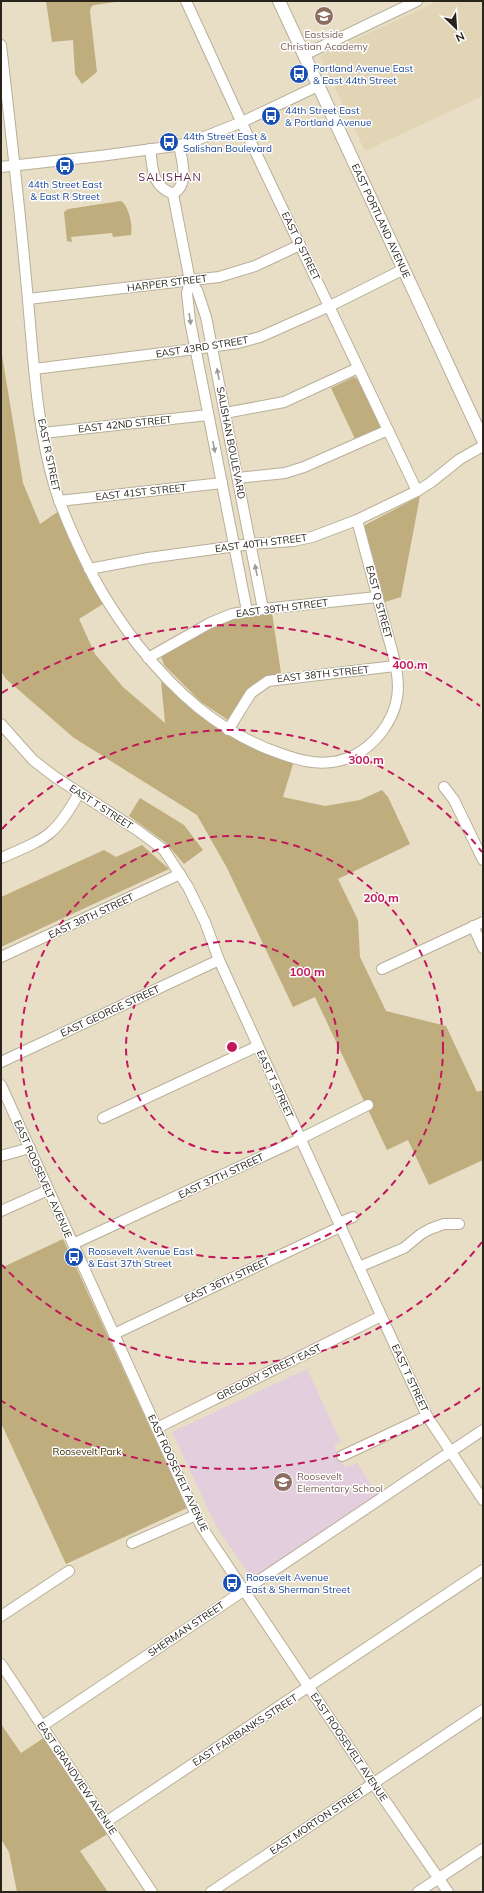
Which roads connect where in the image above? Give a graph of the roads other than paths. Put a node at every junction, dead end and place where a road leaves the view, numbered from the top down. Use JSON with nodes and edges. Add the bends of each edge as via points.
{"nodes":[{"id":1,"x":186,"y":1,"type":"edge"},
{"id":2,"x":279,"y":1,"type":"edge"},
{"id":3,"x":417,"y":1,"type":"edge"},
{"id":4,"x":1,"y":45,"type":"edge"},
{"id":5,"x":304,"y":55,"type":"junction"},
{"id":6,"x":318,"y":86,"type":"junction"},
{"id":7,"x":242,"y":122,"type":"junction"},
{"id":8,"x":179,"y":145,"type":"junction"},
{"id":9,"x":150,"y":149,"type":"junction"},
{"id":10,"x":15,"y":166,"type":"junction"},
{"id":11,"x":1,"y":167,"type":"edge"},
{"id":12,"x":173,"y":194,"type":"junction"},
{"id":13,"x":300,"y":245,"type":"junction"},
{"id":14,"x":404,"y":269,"type":"junction"},
{"id":15,"x":190,"y":281,"type":"junction"},
{"id":16,"x":28,"y":299,"type":"junction"},
{"id":17,"x":330,"y":306,"type":"junction"},
{"id":18,"x":212,"y":347,"type":"junction"},
{"id":19,"x":195,"y":349,"type":"junction"},
{"id":20,"x":358,"y":368,"type":"junction"},
{"id":21,"x":34,"y":369,"type":"junction"},
{"id":22,"x":225,"y":412,"type":"junction"},
{"id":23,"x":208,"y":415,"type":"junction"},
{"id":24,"x":388,"y":430,"type":"junction"},
{"id":25,"x":43,"y":433,"type":"junction"},
{"id":26,"x":483,"y":440,"type":"edge"},
{"id":27,"x":483,"y":446,"type":"edge"},
{"id":28,"x":238,"y":478,"type":"junction"},
{"id":29,"x":222,"y":483,"type":"junction"},
{"id":30,"x":418,"y":491,"type":"junction"},
{"id":31,"x":60,"y":501,"type":"junction"},
{"id":32,"x":357,"y":520,"type":"junction"},
{"id":33,"x":250,"y":544,"type":"junction"},
{"id":34,"x":234,"y":546,"type":"junction"},
{"id":35,"x":89,"y":569,"type":"junction"},
{"id":36,"x":378,"y":597,"type":"junction"},
{"id":37,"x":263,"y":609,"type":"junction"},
{"id":38,"x":247,"y":611,"type":"junction"},
{"id":39,"x":148,"y":658,"type":"junction"},
{"id":40,"x":395,"y":666,"type":"junction"},
{"id":41,"x":1,"y":724,"type":"edge"},
{"id":42,"x":228,"y":730,"type":"junction"},
{"id":43,"x":346,"y":759,"type":"joint"},
{"id":44,"x":444,"y":787,"type":"dead end"},
{"id":45,"x":79,"y":793,"type":"junction"},
{"id":46,"x":1,"y":858,"type":"edge"},
{"id":47,"x":483,"y":860,"type":"edge"},
{"id":48,"x":180,"y":874,"type":"junction"},
{"id":49,"x":483,"y":922,"type":"edge"},
{"id":50,"x":473,"y":926,"type":"junction"},
{"id":51,"x":483,"y":948,"type":"edge"},
{"id":52,"x":1,"y":957,"type":"edge"},
{"id":53,"x":219,"y":960,"type":"junction"},
{"id":54,"x":382,"y":969,"type":"dead end"},
{"id":55,"x":258,"y":1046,"type":"junction"},
{"id":56,"x":1,"y":1062,"type":"edge"},
{"id":57,"x":1,"y":1085,"type":"edge"},
{"id":58,"x":368,"y":1105,"type":"dead end"},
{"id":59,"x":103,"y":1118,"type":"dead end"},
{"id":60,"x":300,"y":1139,"type":"junction"},
{"id":61,"x":30,"y":1148,"type":"junction"},
{"id":62,"x":1,"y":1156,"type":"edge"},
{"id":63,"x":48,"y":1190,"type":"junction"},
{"id":64,"x":1,"y":1211,"type":"edge"},
{"id":65,"x":353,"y":1217,"type":"dead end"},
{"id":66,"x":459,"y":1224,"type":"dead end"},
{"id":67,"x":340,"y":1225,"type":"junction"},
{"id":68,"x":73,"y":1244,"type":"junction"},
{"id":69,"x":359,"y":1267,"type":"junction"},
{"id":70,"x":381,"y":1316,"type":"junction"},
{"id":71,"x":114,"y":1334,"type":"junction"},
{"id":72,"x":427,"y":1416,"type":"junction"},
{"id":73,"x":157,"y":1428,"type":"junction"},
{"id":74,"x":483,"y":1430,"type":"edge"},
{"id":75,"x":450,"y":1452,"type":"junction"},
{"id":76,"x":342,"y":1456,"type":"dead end"},
{"id":77,"x":483,"y":1500,"type":"edge"},
{"id":78,"x":196,"y":1514,"type":"junction"},
{"id":79,"x":132,"y":1543,"type":"dead end"},
{"id":80,"x":483,"y":1570,"type":"edge"},
{"id":81,"x":69,"y":1571,"type":"dead end"},
{"id":82,"x":244,"y":1590,"type":"junction"},
{"id":83,"x":1,"y":1616,"type":"edge"},
{"id":84,"x":1,"y":1664,"type":"edge"},
{"id":85,"x":309,"y":1688,"type":"junction"},
{"id":86,"x":483,"y":1710,"type":"edge"},
{"id":87,"x":42,"y":1726,"type":"junction"},
{"id":88,"x":373,"y":1783,"type":"junction"},
{"id":89,"x":106,"y":1822,"type":"junction"},
{"id":90,"x":483,"y":1849,"type":"edge"},
{"id":91,"x":439,"y":1878,"type":"junction"},
{"id":92,"x":152,"y":1892,"type":"edge"},
{"id":93,"x":210,"y":1892,"type":"edge"},
{"id":94,"x":418,"y":1892,"type":"edge"},
{"id":95,"x":448,"y":1892,"type":"edge"}],
"edges":[{"from":1,"to":7,"type":"street","name":"EAST Q STREET"},
{"from":2,"to":5,"type":"main road","name":"EAST PORTLAND AVENUE"},
{"from":3,"to":5,"type":"street"},
{"from":4,"to":10,"type":"street","name":"EAST R STREET"},
{"from":5,"to":6,"type":"main road","name":"EAST PORTLAND AVENUE"},
{"from":6,"to":7,"type":"street"},
{"from":6,"to":14,"type":"main road","name":"EAST PORTLAND AVENUE"},
{"from":7,"to":8,"type":"street"},
{"from":7,"to":13,"type":"street","name":"EAST Q STREET"},
{"from":8,"to":9,"type":"street"},
{"from":8,"to":12,"type":"street","via":[[184,172],[183,182],[180,189]]},
{"from":9,"to":10,"type":"street"},
{"from":9,"to":12,"type":"street","via":[[155,180],[163,189]]},
{"from":10,"to":11,"type":"street"},
{"from":10,"to":16,"type":"street","name":"EAST R STREET"},
{"from":12,"to":15,"type":"street","name":"SALISHAN BOULEVARD"},
{"from":13,"to":15,"type":"street","name":"HARPER STREET","via":[[239,272]]},
{"from":13,"to":17,"type":"street","name":"EAST Q STREET"},
{"from":14,"to":17,"type":"street","name":"EAST 43RD STREET"},
{"from":14,"to":26,"type":"main road","name":"EAST PORTLAND AVENUE"},
{"from":15,"to":16,"type":"street","name":"HARPER STREET"},
{"from":15,"to":18,"type":"street","name":"SALISHAN BOULEVARD","via":[[200,298]]},
{"from":15,"to":19,"type":"street","name":"SALISHAN BOULEVARD","one_way":true,"via":[[187,293]]},
{"from":16,"to":21,"type":"street","name":"EAST R STREET"},
{"from":17,"to":18,"type":"street","name":"EAST 43RD STREET","via":[[260,337]]},
{"from":17,"to":20,"type":"street","name":"EAST Q STREET"},
{"from":18,"to":19,"type":"street","name":"EAST 43RD STREET"},
{"from":22,"to":18,"type":"street","name":"SALISHAN BOULEVARD","one_way":true},
{"from":19,"to":21,"type":"street","name":"EAST 43RD STREET"},
{"from":19,"to":23,"type":"street","name":"SALISHAN BOULEVARD"},
{"from":20,"to":22,"type":"street","via":[[284,402]]},
{"from":20,"to":24,"type":"street","name":"EAST Q STREET"},
{"from":21,"to":25,"type":"street","name":"EAST R STREET"},
{"from":22,"to":28,"type":"street","name":"SALISHAN BOULEVARD"},
{"from":23,"to":25,"type":"street","name":"EAST 42ND STREET"},
{"from":23,"to":29,"type":"street","name":"SALISHAN BOULEVARD","one_way":true},
{"from":24,"to":28,"type":"street","via":[[304,467],[285,473]]},
{"from":24,"to":30,"type":"street","name":"EAST Q STREET"},
{"from":25,"to":31,"type":"street","name":"EAST R STREET"},
{"from":27,"to":30,"type":"street","name":"EAST 40TH STREET","via":[[460,459]]},
{"from":28,"to":33,"type":"street","name":"SALISHAN BOULEVARD"},
{"from":29,"to":31,"type":"street","name":"EAST 41ST STREET"},
{"from":29,"to":34,"type":"street","name":"SALISHAN BOULEVARD"},
{"from":30,"to":32,"type":"street","name":"EAST 40TH STREET"},
{"from":31,"to":35,"type":"street","name":"EAST R STREET"},
{"from":32,"to":33,"type":"street","name":"EAST 40TH STREET","via":[[312,537]]},
{"from":32,"to":36,"type":"street","name":"EAST Q STREET"},
{"from":33,"to":34,"type":"street","name":"EAST 40TH STREET"},
{"from":37,"to":33,"type":"street","name":"SALISHAN BOULEVARD","one_way":true},
{"from":34,"to":35,"type":"street","name":"EAST 40TH STREET"},
{"from":34,"to":38,"type":"street","name":"SALISHAN BOULEVARD"},
{"from":35,"to":39,"type":"street","name":"EAST R STREET","via":[[113,611]]},
{"from":36,"to":37,"type":"street","name":"EAST 39TH STREET"},
{"from":36,"to":40,"type":"street","name":"EAST Q STREET"},
{"from":37,"to":38,"type":"street","name":"EAST 39TH STREET"},
{"from":38,"to":39,"type":"street","name":"EAST 39TH STREET","via":[[217,619]]},
{"from":39,"to":42,"type":"street","name":"EAST R STREET","via":[[190,702]]},
{"from":40,"to":42,"type":"street","name":"EAST 38TH STREET","via":[[268,681],[251,693]]},
{"from":40,"to":43,"type":"street","name":"EAST Q STREET","via":[[398,682],[397,700],[386,727],[368,746]]},
{"from":41,"to":45,"type":"street","name":"EAST T STREET","via":[[33,760]]},
{"from":42,"to":43,"type":"street","name":"EAST R STREET","via":[[296,759],[315,763]]},
{"from":44,"to":47,"type":"street","via":[[454,800]]},
{"from":45,"to":46,"type":"street","via":[[66,817],[49,835]]},
{"from":45,"to":48,"type":"street","name":"EAST T STREET","via":[[158,844]]},
{"from":48,"to":52,"type":"street","name":"EAST 38TH STREET"},
{"from":48,"to":53,"type":"street","name":"EAST T STREET","via":[[205,922]]},
{"from":49,"to":50,"type":"street"},
{"from":50,"to":51,"type":"street"},
{"from":50,"to":54,"type":"street"},
{"from":53,"to":55,"type":"street","name":"EAST T STREET"},
{"from":53,"to":56,"type":"street","name":"EAST GEORGE STREET"},
{"from":55,"to":59,"type":"street"},
{"from":55,"to":60,"type":"street","name":"EAST T STREET"},
{"from":57,"to":61,"type":"street","name":"EAST ROOSEVELT AVENUE"},
{"from":58,"to":60,"type":"street","name":"EAST 37TH STREET"},
{"from":60,"to":67,"type":"street","name":"EAST T STREET"},
{"from":60,"to":68,"type":"street","name":"EAST 37TH STREET"},
{"from":61,"to":62,"type":"street"},
{"from":61,"to":63,"type":"street","name":"EAST ROOSEVELT AVENUE"},
{"from":63,"to":64,"type":"street"},
{"from":63,"to":68,"type":"street","name":"EAST ROOSEVELT AVENUE"},
{"from":65,"to":67,"type":"street","name":"EAST 36TH STREET"},
{"from":66,"to":69,"type":"street","via":[[444,1224],[430,1230],[404,1248]]},
{"from":67,"to":69,"type":"street","name":"EAST T STREET"},
{"from":67,"to":71,"type":"street","name":"EAST 36TH STREET"},
{"from":68,"to":71,"type":"street","name":"EAST ROOSEVELT AVENUE"},
{"from":69,"to":70,"type":"street","name":"EAST T STREET"},
{"from":70,"to":72,"type":"street","name":"EAST T STREET"},
{"from":70,"to":73,"type":"street","name":"GREGORY STREET EAST"},
{"from":71,"to":73,"type":"street","name":"EAST ROOSEVELT AVENUE"},
{"from":72,"to":75,"type":"street","name":"EAST T STREET"},
{"from":72,"to":76,"type":"street"},
{"from":73,"to":78,"type":"street","name":"EAST ROOSEVELT AVENUE"},
{"from":74,"to":75,"type":"street","name":"SHERMAN STREET"},
{"from":75,"to":77,"type":"street","name":"EAST T STREET"},
{"from":75,"to":82,"type":"street","name":"SHERMAN STREET"},
{"from":78,"to":79,"type":"street"},
{"from":78,"to":82,"type":"street","name":"EAST ROOSEVELT AVENUE"},
{"from":80,"to":85,"type":"street","name":"EAST FAIRBANKS STREET"},
{"from":81,"to":83,"type":"street"},
{"from":82,"to":85,"type":"street","name":"EAST ROOSEVELT AVENUE"},
{"from":82,"to":87,"type":"street","name":"SHERMAN STREET"},
{"from":84,"to":87,"type":"street","name":"EAST GRANDVIEW AVENUE"},
{"from":85,"to":88,"type":"street","name":"EAST ROOSEVELT AVENUE"},
{"from":85,"to":89,"type":"street","name":"EAST FAIRBANKS STREET"},
{"from":86,"to":88,"type":"street","name":"EAST MORTON STREET"},
{"from":87,"to":89,"type":"street","name":"EAST GRANDVIEW AVENUE"},
{"from":88,"to":91,"type":"street","name":"EAST ROOSEVELT AVENUE"},
{"from":88,"to":93,"type":"street","name":"EAST MORTON STREET"},
{"from":89,"to":92,"type":"street","name":"EAST GRANDVIEW AVENUE"},
{"from":90,"to":91,"type":"street"},
{"from":91,"to":94,"type":"street"},
{"from":91,"to":95,"type":"street","name":"EAST ROOSEVELT AVENUE"}]}
